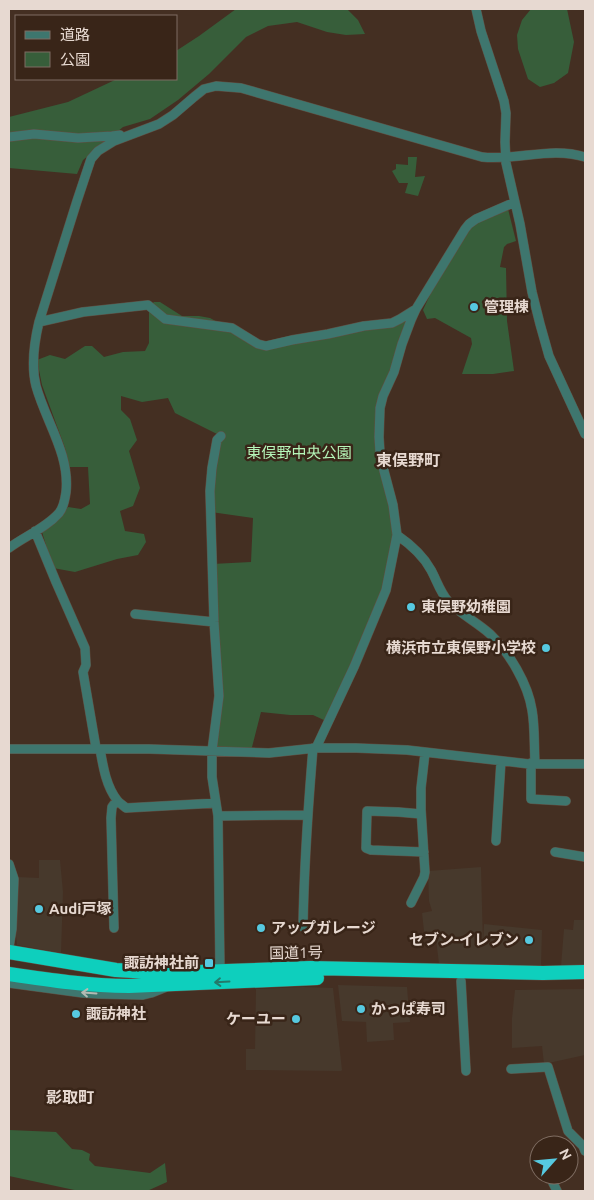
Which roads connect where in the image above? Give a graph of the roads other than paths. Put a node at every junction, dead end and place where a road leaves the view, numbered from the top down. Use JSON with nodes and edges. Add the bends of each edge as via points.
{"nodes":[{"id":1,"x":476,"y":9,"type":"edge"},
{"id":2,"x":139,"y":132,"type":"junction"},
{"id":3,"x":9,"y":137,"type":"edge"},
{"id":4,"x":506,"y":157,"type":"junction"},
{"id":5,"x":585,"y":157,"type":"edge"},
{"id":6,"x":515,"y":202,"type":"junction"},
{"id":7,"x":416,"y":309,"type":"junction"},
{"id":8,"x":39,"y":322,"type":"junction"},
{"id":9,"x":585,"y":434,"type":"edge"},
{"id":10,"x":221,"y":436,"type":"dead end"},
{"id":11,"x":35,"y":530,"type":"junction"},
{"id":12,"x":397,"y":535,"type":"junction"},
{"id":13,"x":9,"y":548,"type":"edge"},
{"id":14,"x":135,"y":614,"type":"dead end"},
{"id":15,"x":214,"y":622,"type":"junction"},
{"id":16,"x":314,"y":748,"type":"junction"},
{"id":17,"x":9,"y":749,"type":"edge"},
{"id":18,"x":98,"y":749,"type":"junction"},
{"id":19,"x":212,"y":751,"type":"junction"},
{"id":20,"x":425,"y":753,"type":"junction"},
{"id":21,"x":501,"y":761,"type":"junction"},
{"id":22,"x":533,"y":763,"type":"junction"},
{"id":23,"x":585,"y":764,"type":"edge"},
{"id":24,"x":117,"y":800,"type":"junction"},
{"id":25,"x":566,"y":801,"type":"dead end"},
{"id":26,"x":216,"y":803,"type":"junction"},
{"id":27,"x":421,"y":814,"type":"junction"},
{"id":28,"x":307,"y":815,"type":"junction"},
{"id":29,"x":218,"y":816,"type":"junction"},
{"id":30,"x":496,"y":841,"type":"dead end"},
{"id":31,"x":424,"y":852,"type":"junction"},
{"id":32,"x":554,"y":852,"type":"dead end"},
{"id":33,"x":585,"y":857,"type":"edge"},
{"id":34,"x":9,"y":864,"type":"edge"},
{"id":35,"x":411,"y":903,"type":"dead end"},
{"id":36,"x":303,"y":927,"type":"dead end"},
{"id":37,"x":114,"y":928,"type":"dead end"},
{"id":38,"x":9,"y":947,"type":"edge"},
{"id":39,"x":9,"y":952,"type":"edge"},
{"id":40,"x":9,"y":960,"type":"edge"},
{"id":41,"x":220,"y":971,"type":"junction"},
{"id":42,"x":585,"y":972,"type":"edge"},
{"id":43,"x":9,"y":974,"type":"edge"},
{"id":44,"x":461,"y":980,"type":"junction"},
{"id":45,"x":585,"y":981,"type":"edge"},
{"id":46,"x":9,"y":983,"type":"edge"},
{"id":47,"x":171,"y":984,"type":"junction"},
{"id":48,"x":511,"y":1069,"type":"dead end"},
{"id":49,"x":466,"y":1070,"type":"dead end"},
{"id":50,"x":585,"y":1151,"type":"edge"}],
"edges":[{"from":1,"to":4,"type":"street","via":[[480,31],[504,101]]},
{"from":2,"to":3,"type":"street","via":[[78,138],[34,134]]},
{"from":2,"to":4,"type":"street","via":[[173,115],[204,89],[228,86],[482,157]]},
{"from":2,"to":8,"type":"street","via":[[105,146],[91,159]]},
{"from":4,"to":5,"type":"street","via":[[559,152]]},
{"from":4,"to":6,"type":"street"},
{"from":6,"to":7,"type":"street","via":[[469,224]]},
{"from":6,"to":9,"type":"street","via":[[532,292],[549,356]]},
{"from":7,"to":8,"type":"street","via":[[392,323],[266,346],[232,328],[165,319],[148,305],[83,312]]},
{"from":7,"to":12,"type":"street","via":[[383,396],[380,415],[380,453]]},
{"from":8,"to":11,"type":"street","via":[[34,342],[36,386],[59,444],[67,479],[65,501],[60,512]]},
{"from":10,"to":15,"type":"street","via":[[215,450],[210,486]]},
{"from":11,"to":13,"type":"street"},
{"from":11,"to":18,"type":"street","via":[[85,648],[86,665],[82,672]]},
{"from":12,"to":16,"type":"street","via":[[386,590],[354,667]]},
{"from":12,"to":22,"type":"street","via":[[426,562],[450,602],[489,633],[510,659],[527,690],[533,711]]},
{"from":14,"to":15,"type":"street"},
{"from":15,"to":19,"type":"street","via":[[219,696]]},
{"from":16,"to":19,"type":"street","via":[[268,753]]},
{"from":16,"to":20,"type":"street"},
{"from":16,"to":28,"type":"street"},
{"from":17,"to":18,"type":"street"},
{"from":18,"to":19,"type":"street"},
{"from":18,"to":24,"type":"street","via":[[110,789]]},
{"from":19,"to":26,"type":"street"},
{"from":20,"to":21,"type":"street"},
{"from":20,"to":27,"type":"street"},
{"from":21,"to":22,"type":"street"},
{"from":21,"to":30,"type":"street"},
{"from":22,"to":23,"type":"street"},
{"from":22,"to":25,"type":"street","via":[[531,799]]},
{"from":24,"to":26,"type":"street","via":[[126,808]]},
{"from":24,"to":37,"type":"street","via":[[112,807],[111,818]]},
{"from":26,"to":29,"type":"street"},
{"from":27,"to":31,"type":"street"},
{"from":27,"to":31,"type":"street","via":[[367,811],[366,848]]},
{"from":28,"to":29,"type":"street"},
{"from":28,"to":36,"type":"street"},
{"from":29,"to":41,"type":"street"},
{"from":31,"to":35,"type":"street","via":[[424,876]]},
{"from":32,"to":33,"type":"street"},
{"from":34,"to":38,"type":"street","via":[[14,879]]},
{"from":39,"to":41,"type":"highway","name":"国道1号","via":[[116,970]]},
{"from":40,"to":47,"type":"highway","via":[[111,978]]},
{"from":41,"to":42,"type":"highway","name":"国道1号","via":[[333,968]]},
{"from":43,"to":47,"type":"highway","name":"国道1号","via":[[111,986]]},
{"from":44,"to":45,"type":"highway","name":"国道1号"},
{"from":44,"to":47,"type":"highway","name":"国道1号","one_way":true,"via":[[314,978]]},
{"from":44,"to":49,"type":"street"},
{"from":47,"to":46,"type":"street","one_way":true,"via":[[143,995],[83,993]]},
{"from":48,"to":50,"type":"street","via":[[548,1067],[568,1131]]}]}
